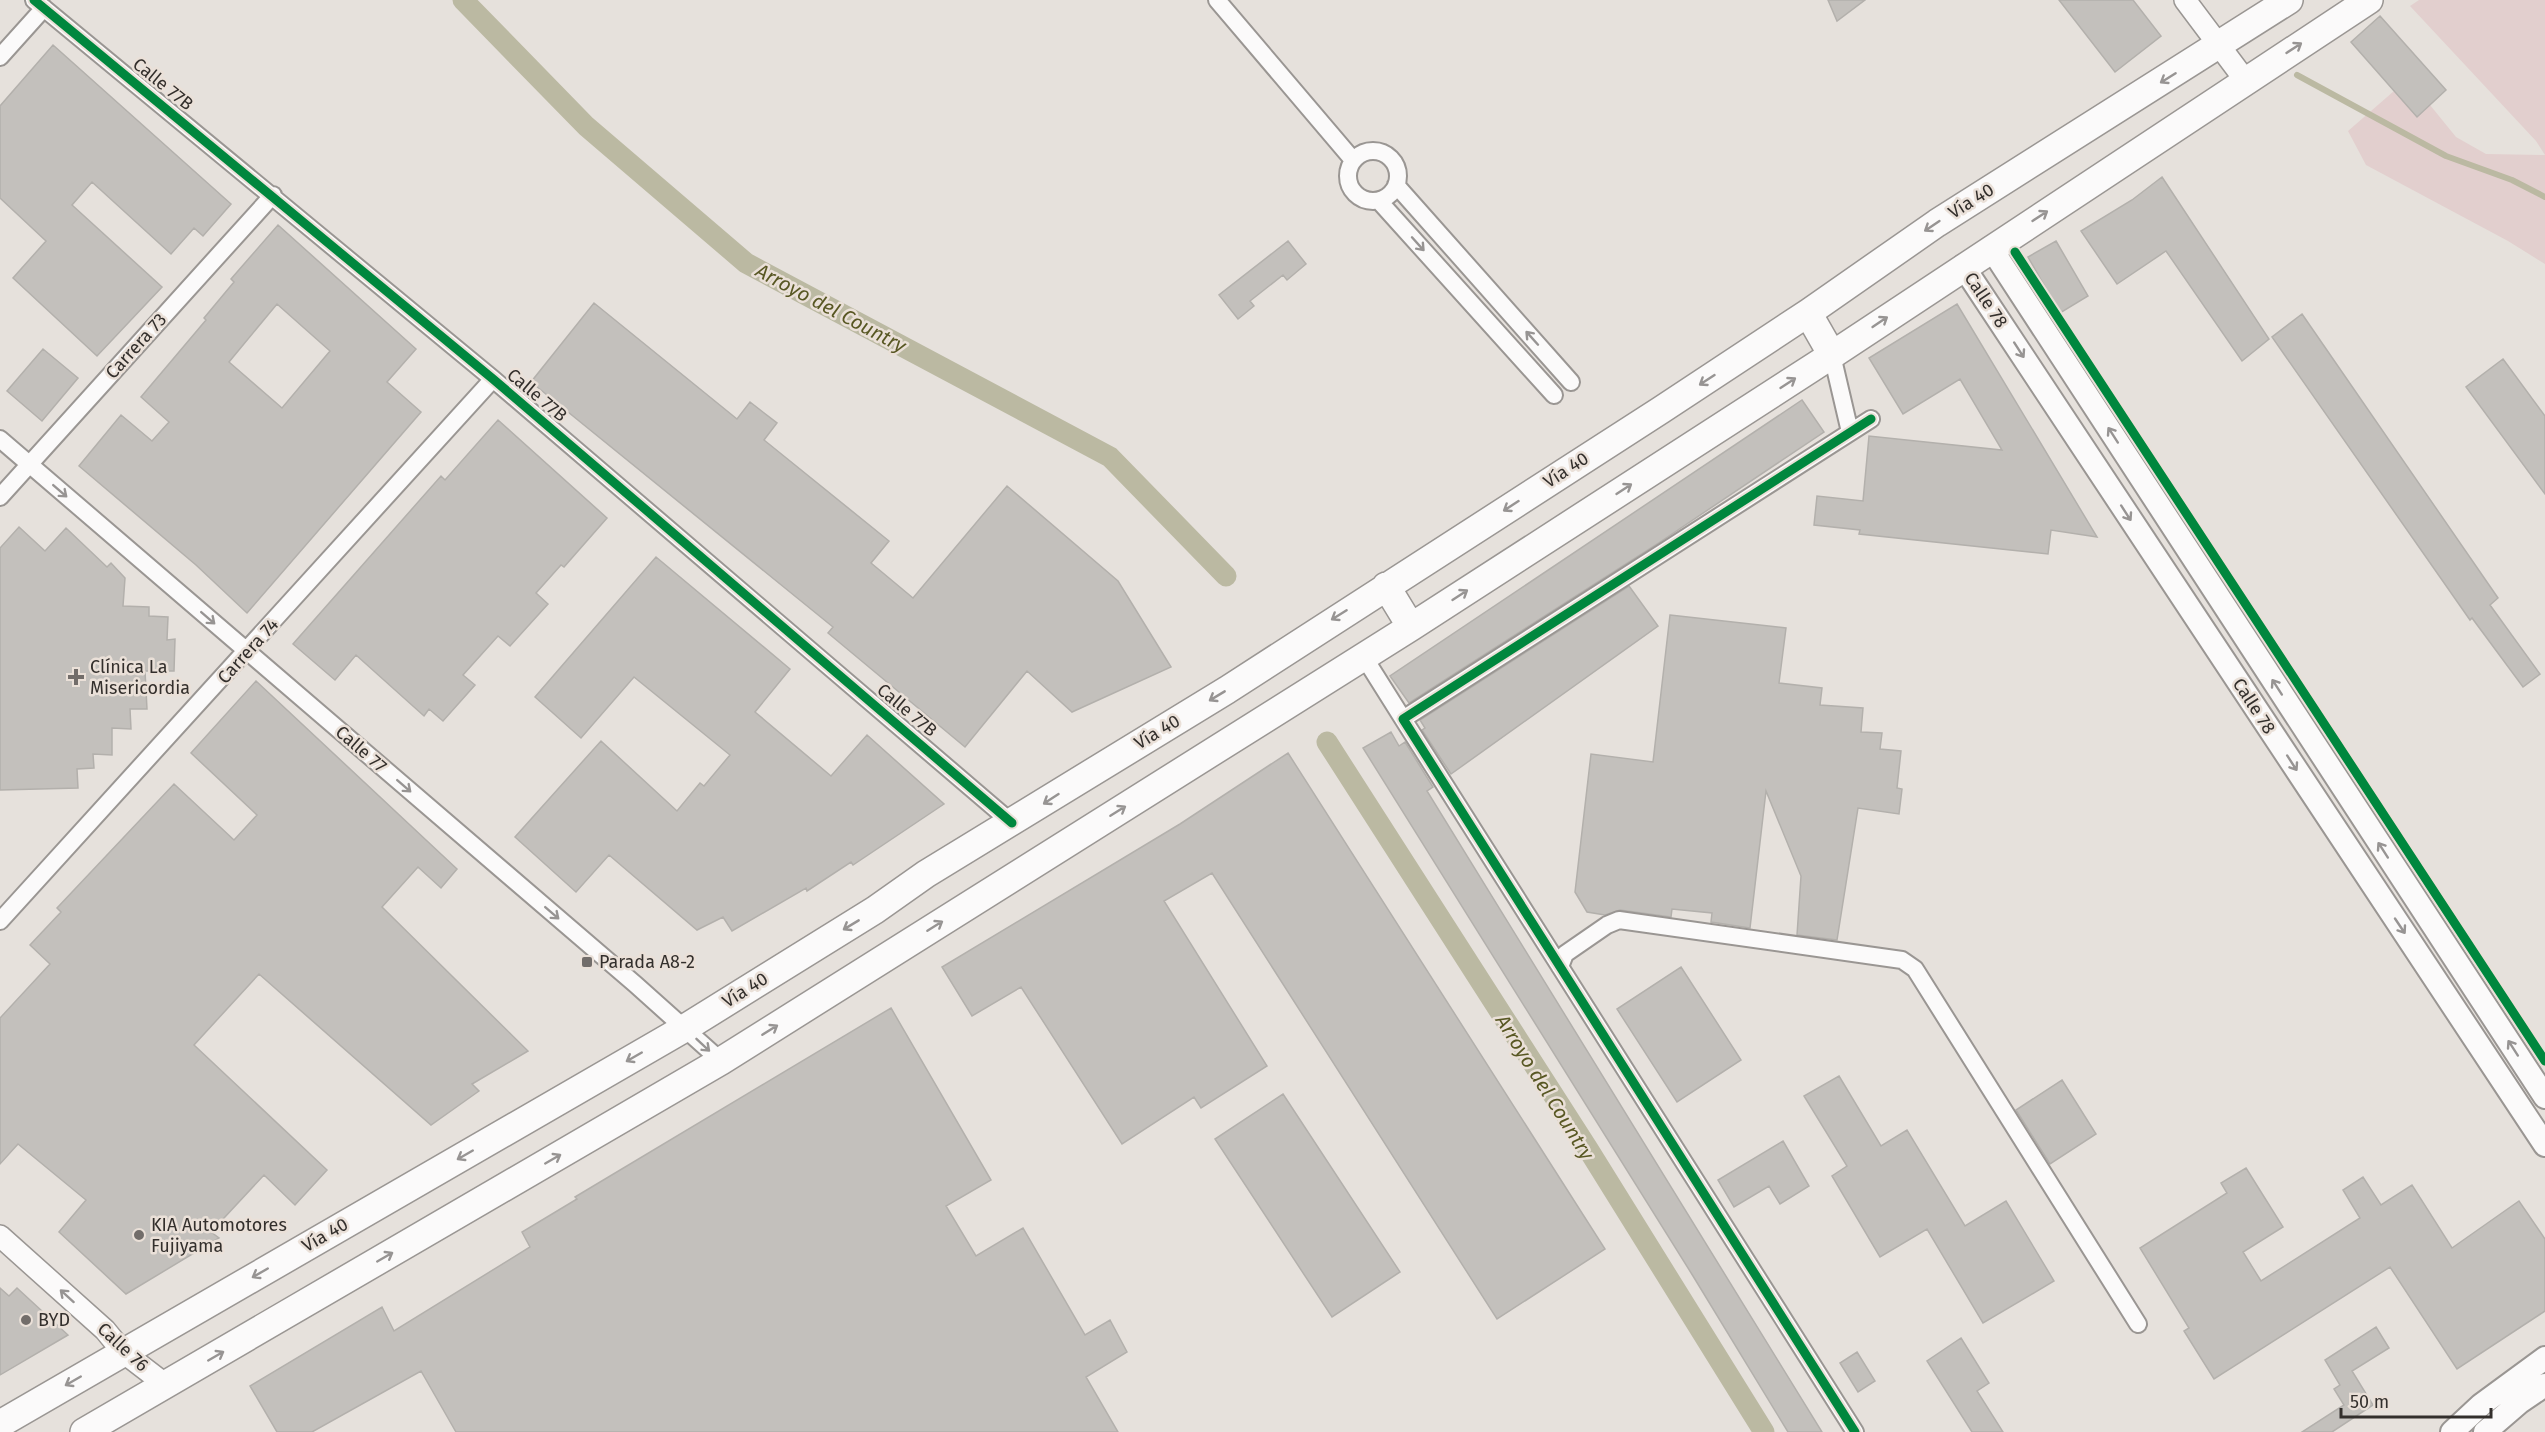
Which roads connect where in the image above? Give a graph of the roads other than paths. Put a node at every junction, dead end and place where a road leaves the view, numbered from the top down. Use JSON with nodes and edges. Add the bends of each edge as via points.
{"nodes":[{"id":1,"x":1217,"y":0,"type":"edge"},
{"id":2,"x":2185,"y":0,"type":"edge"},
{"id":3,"x":2289,"y":0,"type":"edge"},
{"id":4,"x":2368,"y":0,"type":"edge"},
{"id":5,"x":39,"y":4,"type":"edge"},
{"id":6,"x":2218,"y":47,"type":"junction"},
{"id":7,"x":0,"y":57,"type":"edge"},
{"id":8,"x":2245,"y":80,"type":"junction"},
{"id":9,"x":1353,"y":160,"type":"junction"},
{"id":10,"x":1396,"y":185,"type":"junction"},
{"id":11,"x":273,"y":195,"type":"junction"},
{"id":12,"x":1379,"y":201,"type":"junction"},
{"id":13,"x":1991,"y":248,"type":"junction"},
{"id":14,"x":1963,"y":266,"type":"junction"},
{"id":15,"x":1808,"y":313,"type":"junction"},
{"id":16,"x":1835,"y":365,"type":"junction"},
{"id":17,"x":493,"y":379,"type":"junction"},
{"id":18,"x":1571,"y":382,"type":"dead end"},
{"id":19,"x":1554,"y":395,"type":"dead end"},
{"id":20,"x":1871,"y":419,"type":"dead end"},
{"id":21,"x":1850,"y":432,"type":"junction"},
{"id":22,"x":0,"y":439,"type":"edge"},
{"id":23,"x":30,"y":464,"type":"junction"},
{"id":24,"x":0,"y":497,"type":"edge"},
{"id":25,"x":1386,"y":586,"type":"junction"},
{"id":26,"x":1411,"y":627,"type":"junction"},
{"id":27,"x":247,"y":652,"type":"junction"},
{"id":28,"x":1369,"y":665,"type":"junction"},
{"id":29,"x":1403,"y":719,"type":"junction"},
{"id":30,"x":1012,"y":823,"type":"junction"},
{"id":31,"x":875,"y":910,"type":"junction"},
{"id":32,"x":0,"y":921,"type":"edge"},
{"id":33,"x":900,"y":949,"type":"junction"},
{"id":34,"x":1560,"y":967,"type":"junction"},
{"id":35,"x":685,"y":1028,"type":"junction"},
{"id":36,"x":721,"y":1061,"type":"junction"},
{"id":37,"x":2545,"y":1097,"type":"edge"},
{"id":38,"x":2545,"y":1145,"type":"edge"},
{"id":39,"x":0,"y":1236,"type":"edge"},
{"id":40,"x":2138,"y":1324,"type":"dead end"},
{"id":41,"x":123,"y":1352,"type":"junction"},
{"id":42,"x":2545,"y":1358,"type":"edge"},
{"id":43,"x":166,"y":1385,"type":"junction"},
{"id":44,"x":2545,"y":1385,"type":"edge"},
{"id":45,"x":0,"y":1424,"type":"edge"},
{"id":46,"x":84,"y":1432,"type":"edge"},
{"id":47,"x":1855,"y":1432,"type":"edge"},
{"id":48,"x":2452,"y":1432,"type":"edge"},
{"id":49,"x":2485,"y":1432,"type":"edge"}],
"edges":[{"from":1,"to":9,"type":"street"},
{"from":2,"to":6,"type":"street"},
{"from":3,"to":6,"type":"highway","name":"Vía 40"},
{"from":8,"to":4,"type":"highway","one_way":true},
{"from":5,"to":7,"type":"street"},
{"from":5,"to":11,"type":"street","name":"Calle 77B"},
{"from":6,"to":8,"type":"street"},
{"from":6,"to":15,"type":"highway","name":"Vía 40","one_way":true,"via":[[1937,222]]},
{"from":13,"to":8,"type":"highway","one_way":true},
{"from":9,"to":10,"type":"street","via":[[1374,151],[1389,156],[1397,169]]},
{"from":9,"to":12,"type":"street","via":[[1347,175],[1351,190],[1364,200]]},
{"from":10,"to":12,"type":"street","via":[[1393,192]]},
{"from":18,"to":10,"type":"street","one_way":true},
{"from":11,"to":17,"type":"street","name":"Calle 77B"},
{"from":11,"to":23,"type":"street","name":"Carrera 73"},
{"from":12,"to":19,"type":"street","one_way":true},
{"from":13,"to":14,"type":"highway"},
{"from":37,"to":13,"type":"main road","name":"Calle 78","one_way":true},
{"from":16,"to":14,"type":"highway","one_way":true},
{"from":14,"to":38,"type":"main road","name":"Calle 78","one_way":true},
{"from":15,"to":16,"type":"highway"},
{"from":15,"to":25,"type":"highway","name":"Vía 40","one_way":true},
{"from":16,"to":21,"type":"street"},
{"from":26,"to":16,"type":"highway","one_way":true},
{"from":17,"to":27,"type":"street","name":"Carrera 74"},
{"from":17,"to":30,"type":"street","name":"Calle 77B"},
{"from":20,"to":21,"type":"street"},
{"from":21,"to":29,"type":"street"},
{"from":22,"to":23,"type":"street","name":"Calle 77"},
{"from":23,"to":24,"type":"street","name":"Carrera 73"},
{"from":23,"to":27,"type":"street","name":"Calle 77","one_way":true},
{"from":25,"to":26,"type":"highway"},
{"from":25,"to":30,"type":"highway","name":"Vía 40","one_way":true},
{"from":26,"to":28,"type":"highway"},
{"from":27,"to":32,"type":"street","name":"Carrera 74"},
{"from":27,"to":35,"type":"street","name":"Calle 77","one_way":true},
{"from":28,"to":29,"type":"street"},
{"from":33,"to":28,"type":"highway","one_way":true},
{"from":29,"to":34,"type":"street"},
{"from":30,"to":31,"type":"highway","name":"Vía 40","via":[[926,874]]},
{"from":31,"to":33,"type":"highway"},
{"from":31,"to":35,"type":"highway","name":"Vía 40","one_way":true},
{"from":36,"to":33,"type":"highway","one_way":true},
{"from":34,"to":40,"type":"street","via":[[1565,954],[1618,920],[1909,963]]},
{"from":34,"to":47,"type":"street"},
{"from":35,"to":36,"type":"street","name":"Calle 77","one_way":true},
{"from":35,"to":41,"type":"highway","name":"Vía 40","one_way":true},
{"from":43,"to":36,"type":"highway","one_way":true},
{"from":41,"to":39,"type":"street","name":"Calle 76","one_way":true,"via":[[105,1330]]},
{"from":41,"to":43,"type":"street","name":"Calle 76"},
{"from":41,"to":45,"type":"highway","name":"Vía 40","one_way":true},
{"from":42,"to":48,"type":"main road","via":[[2481,1405]]},
{"from":43,"to":46,"type":"highway"},
{"from":44,"to":49,"type":"main road"}]}
